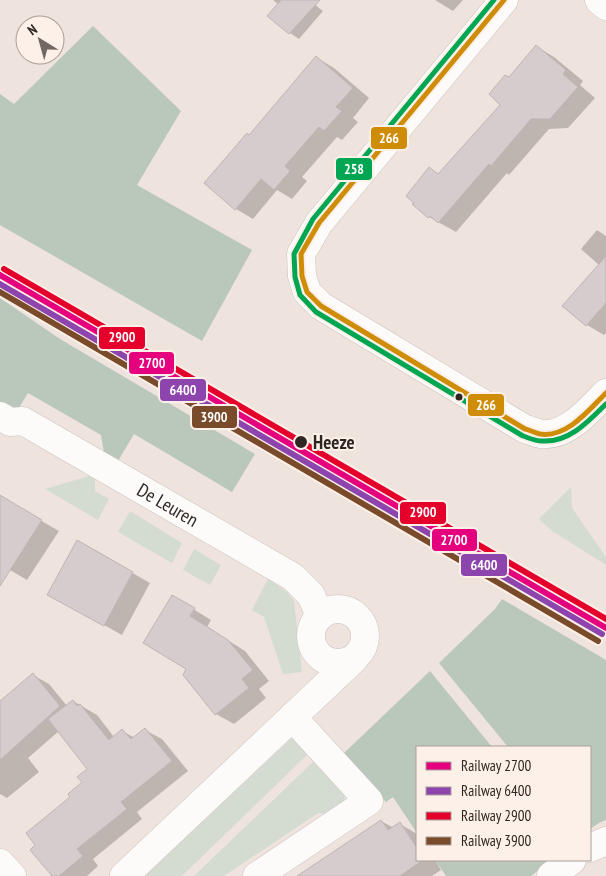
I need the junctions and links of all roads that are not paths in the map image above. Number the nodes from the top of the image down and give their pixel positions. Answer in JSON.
{"nodes":[{"id":1,"x":504,"y":0,"type":"edge"},
{"id":2,"x":599,"y":0,"type":"edge"},
{"id":3,"x":606,"y":6,"type":"edge"},
{"id":4,"x":606,"y":393,"type":"edge"},
{"id":5,"x":5,"y":419,"type":"edge"},
{"id":6,"x":320,"y":616,"type":"junction"},
{"id":7,"x":354,"y":659,"type":"junction"},
{"id":8,"x":292,"y":717,"type":"junction"},
{"id":9,"x":606,"y":841,"type":"edge"},
{"id":10,"x":591,"y":848,"type":"edge"},
{"id":11,"x":571,"y":861,"type":"edge"},
{"id":12,"x":0,"y":863,"type":"edge"},
{"id":13,"x":12,"y":876,"type":"edge"},
{"id":14,"x":124,"y":876,"type":"edge"},
{"id":15,"x":257,"y":876,"type":"edge"},
{"id":16,"x":551,"y":876,"type":"edge"}],
"edges":[{"from":1,"to":4,"type":"street"},
{"from":2,"to":3,"type":"street"},
{"from":5,"to":6,"type":"street","name":"De Leuren"},
{"from":6,"to":7,"type":"street"},
{"from":6,"to":7,"type":"street"},
{"from":7,"to":8,"type":"street"},
{"from":8,"to":14,"type":"street"},
{"from":8,"to":15,"type":"street"},
{"from":9,"to":10,"type":"street"},
{"from":11,"to":16,"type":"street"},
{"from":12,"to":13,"type":"street"}]}
